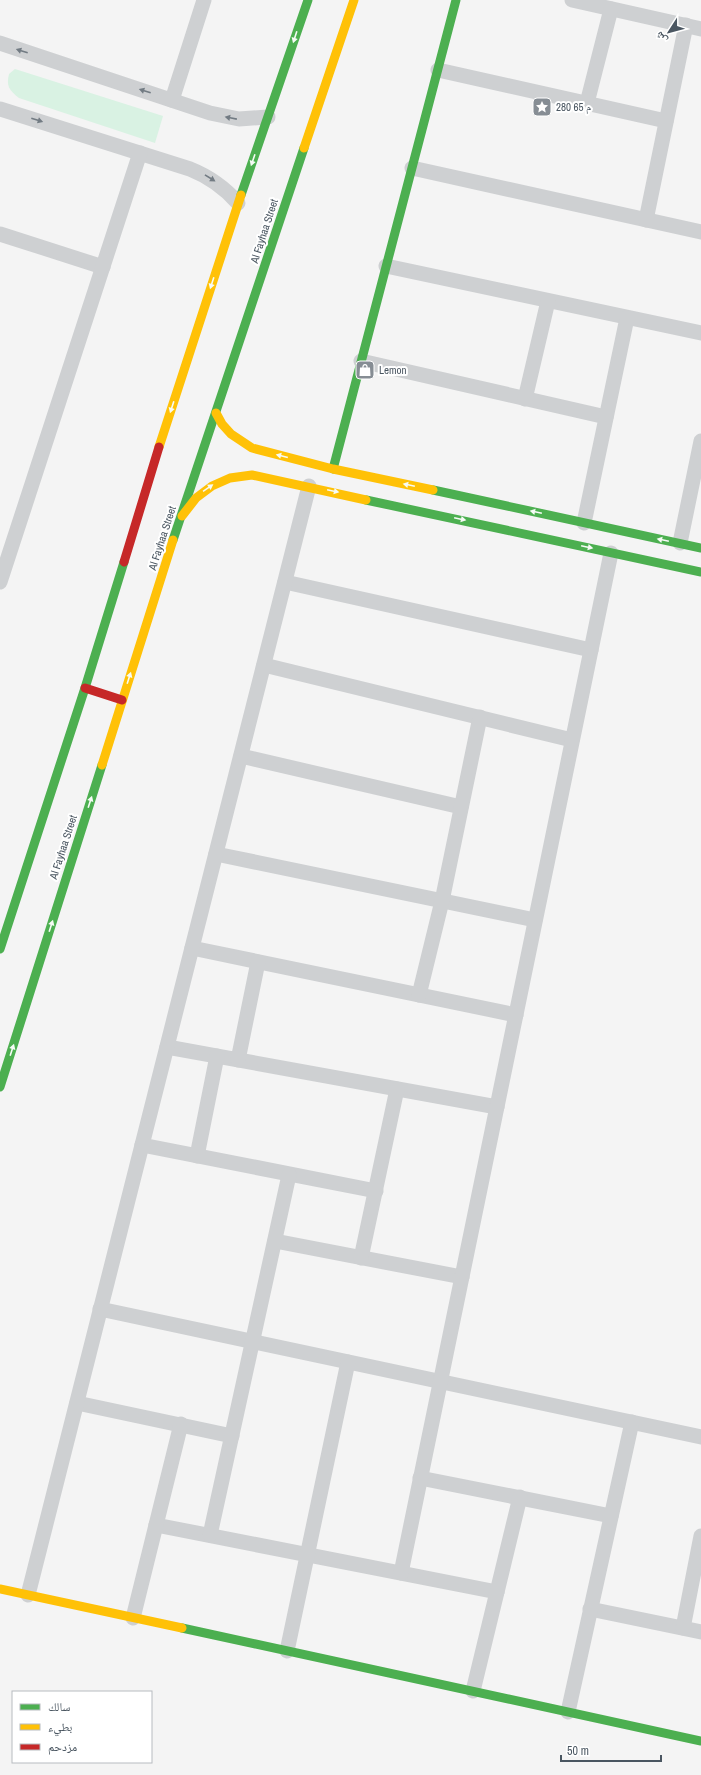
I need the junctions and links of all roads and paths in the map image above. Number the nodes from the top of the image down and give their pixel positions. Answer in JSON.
{"nodes":[{"id":1,"x":204,"y":0,"type":"edge"},
{"id":2,"x":308,"y":0,"type":"edge"},
{"id":3,"x":354,"y":0,"type":"edge"},
{"id":4,"x":456,"y":0,"type":"edge"},
{"id":5,"x":572,"y":0,"type":"edge"},
{"id":6,"x":611,"y":9,"type":"junction"},
{"id":7,"x":686,"y":25,"type":"junction"},
{"id":8,"x":701,"y":28,"type":"edge"},
{"id":9,"x":0,"y":44,"type":"edge"},
{"id":10,"x":438,"y":70,"type":"junction"},
{"id":11,"x":172,"y":100,"type":"junction"},
{"id":12,"x":587,"y":103,"type":"junction"},
{"id":13,"x":0,"y":108,"type":"edge"},
{"id":14,"x":268,"y":117,"type":"junction"},
{"id":15,"x":666,"y":121,"type":"junction"},
{"id":16,"x":140,"y":153,"type":"junction"},
{"id":17,"x":412,"y":168,"type":"junction"},
{"id":18,"x":238,"y":203,"type":"junction"},
{"id":19,"x":646,"y":220,"type":"junction"},
{"id":20,"x":701,"y":232,"type":"edge"},
{"id":21,"x":0,"y":234,"type":"edge"},
{"id":22,"x":386,"y":266,"type":"junction"},
{"id":23,"x":103,"y":267,"type":"junction"},
{"id":24,"x":548,"y":301,"type":"junction"},
{"id":25,"x":626,"y":318,"type":"junction"},
{"id":26,"x":701,"y":333,"type":"edge"},
{"id":27,"x":361,"y":361,"type":"junction"},
{"id":28,"x":525,"y":398,"type":"junction"},
{"id":29,"x":216,"y":413,"type":"junction"},
{"id":30,"x":606,"y":417,"type":"junction"},
{"id":31,"x":701,"y":441,"type":"edge"},
{"id":32,"x":333,"y":469,"type":"junction"},
{"id":33,"x":309,"y":486,"type":"junction"},
{"id":34,"x":181,"y":516,"type":"junction"},
{"id":35,"x":498,"y":516,"type":"junction"},
{"id":36,"x":584,"y":523,"type":"junction"},
{"id":37,"x":680,"y":543,"type":"junction"},
{"id":38,"x":701,"y":548,"type":"edge"},
{"id":39,"x":611,"y":552,"type":"junction"},
{"id":40,"x":701,"y":572,"type":"edge"},
{"id":41,"x":1,"y":578,"type":"edge"},
{"id":42,"x":285,"y":582,"type":"junction"},
{"id":43,"x":591,"y":650,"type":"junction"},
{"id":44,"x":264,"y":665,"type":"junction"},
{"id":45,"x":85,"y":688,"type":"junction"},
{"id":46,"x":122,"y":700,"type":"junction"},
{"id":47,"x":480,"y":717,"type":"junction"},
{"id":48,"x":572,"y":740,"type":"junction"},
{"id":49,"x":241,"y":756,"type":"junction"},
{"id":50,"x":461,"y":807,"type":"junction"},
{"id":51,"x":216,"y":854,"type":"junction"},
{"id":52,"x":442,"y":901,"type":"junction"},
{"id":53,"x":535,"y":920,"type":"junction"},
{"id":54,"x":192,"y":948,"type":"junction"},
{"id":55,"x":0,"y":949,"type":"edge"},
{"id":56,"x":258,"y":962,"type":"junction"},
{"id":57,"x":419,"y":995,"type":"junction"},
{"id":58,"x":516,"y":1015,"type":"junction"},
{"id":59,"x":167,"y":1047,"type":"junction"},
{"id":60,"x":217,"y":1056,"type":"junction"},
{"id":61,"x":238,"y":1060,"type":"junction"},
{"id":62,"x":0,"y":1087,"type":"edge"},
{"id":63,"x":397,"y":1089,"type":"junction"},
{"id":64,"x":497,"y":1107,"type":"junction"},
{"id":65,"x":142,"y":1145,"type":"junction"},
{"id":66,"x":197,"y":1156,"type":"junction"},
{"id":67,"x":289,"y":1174,"type":"junction"},
{"id":68,"x":376,"y":1192,"type":"junction"},
{"id":69,"x":275,"y":1241,"type":"junction"},
{"id":70,"x":361,"y":1258,"type":"junction"},
{"id":71,"x":462,"y":1277,"type":"junction"},
{"id":72,"x":100,"y":1309,"type":"junction"},
{"id":73,"x":252,"y":1342,"type":"junction"},
{"id":74,"x":348,"y":1362,"type":"junction"},
{"id":75,"x":440,"y":1382,"type":"junction"},
{"id":76,"x":77,"y":1402,"type":"junction"},
{"id":77,"x":632,"y":1422,"type":"junction"},
{"id":78,"x":181,"y":1424,"type":"junction"},
{"id":79,"x":232,"y":1436,"type":"junction"},
{"id":80,"x":701,"y":1437,"type":"edge"},
{"id":81,"x":420,"y":1478,"type":"junction"},
{"id":82,"x":520,"y":1497,"type":"junction"},
{"id":83,"x":611,"y":1516,"type":"junction"},
{"id":84,"x":156,"y":1525,"type":"junction"},
{"id":85,"x":210,"y":1535,"type":"junction"},
{"id":86,"x":701,"y":1538,"type":"edge"},
{"id":87,"x":307,"y":1555,"type":"junction"},
{"id":88,"x":401,"y":1573,"type":"junction"},
{"id":89,"x":0,"y":1589,"type":"edge"},
{"id":90,"x":497,"y":1592,"type":"junction"},
{"id":91,"x":28,"y":1595,"type":"junction"},
{"id":92,"x":590,"y":1609,"type":"junction"},
{"id":93,"x":133,"y":1618,"type":"junction"},
{"id":94,"x":683,"y":1628,"type":"junction"},
{"id":95,"x":701,"y":1632,"type":"edge"},
{"id":96,"x":287,"y":1651,"type":"junction"},
{"id":97,"x":473,"y":1691,"type":"junction"},
{"id":98,"x":568,"y":1712,"type":"junction"},
{"id":99,"x":701,"y":1741,"type":"edge"}],
"edges":[{"from":1,"to":11,"type":"street"},
{"from":2,"to":14,"type":"main road","one_way":true},
{"from":3,"to":29,"type":"main road","name":"Al Fayhaa Street"},
{"from":4,"to":10,"type":"main road"},
{"from":5,"to":6,"type":"street"},
{"from":6,"to":7,"type":"street"},
{"from":6,"to":12,"type":"street"},
{"from":7,"to":8,"type":"street"},
{"from":7,"to":15,"type":"street"},
{"from":11,"to":9,"type":"street","one_way":true},
{"from":10,"to":12,"type":"street"},
{"from":10,"to":17,"type":"main road"},
{"from":14,"to":11,"type":"street","one_way":true},
{"from":12,"to":15,"type":"street"},
{"from":13,"to":16,"type":"street","one_way":true},
{"from":14,"to":18,"type":"main road","one_way":true},
{"from":15,"to":19,"type":"street"},
{"from":16,"to":18,"type":"street","one_way":true},
{"from":16,"to":23,"type":"street"},
{"from":17,"to":19,"type":"street"},
{"from":17,"to":22,"type":"main road"},
{"from":18,"to":45,"type":"main road","one_way":true},
{"from":19,"to":20,"type":"street"},
{"from":21,"to":23,"type":"street"},
{"from":22,"to":24,"type":"street"},
{"from":22,"to":27,"type":"main road"},
{"from":23,"to":41,"type":"street"},
{"from":24,"to":25,"type":"street"},
{"from":24,"to":28,"type":"street"},
{"from":25,"to":26,"type":"street"},
{"from":25,"to":30,"type":"street"},
{"from":27,"to":28,"type":"street"},
{"from":27,"to":32,"type":"main road"},
{"from":28,"to":30,"type":"street"},
{"from":32,"to":29,"type":"main road","one_way":true},
{"from":29,"to":34,"type":"main road","name":"Al Fayhaa Street"},
{"from":30,"to":36,"type":"street"},
{"from":31,"to":37,"type":"street"},
{"from":35,"to":32,"type":"main road","one_way":true},
{"from":34,"to":33,"type":"main road","one_way":true},
{"from":33,"to":35,"type":"main road","one_way":true},
{"from":33,"to":42,"type":"street"},
{"from":46,"to":34,"type":"main road","name":"Al Fayhaa Street","one_way":true},
{"from":36,"to":35,"type":"main road","one_way":true},
{"from":35,"to":39,"type":"main road","one_way":true},
{"from":37,"to":36,"type":"main road","one_way":true},
{"from":37,"to":38,"type":"main road"},
{"from":39,"to":40,"type":"main road"},
{"from":39,"to":43,"type":"street"},
{"from":42,"to":43,"type":"street"},
{"from":42,"to":44,"type":"street"},
{"from":43,"to":48,"type":"street"},
{"from":44,"to":47,"type":"street"},
{"from":44,"to":49,"type":"street"},
{"from":45,"to":46,"type":"main road"},
{"from":45,"to":55,"type":"main road"},
{"from":62,"to":46,"type":"main road","name":"Al Fayhaa Street","one_way":true},
{"from":47,"to":48,"type":"street"},
{"from":47,"to":50,"type":"street"},
{"from":48,"to":53,"type":"street"},
{"from":49,"to":50,"type":"street"},
{"from":49,"to":51,"type":"street"},
{"from":50,"to":52,"type":"street"},
{"from":51,"to":52,"type":"street"},
{"from":51,"to":54,"type":"street"},
{"from":52,"to":53,"type":"street"},
{"from":52,"to":57,"type":"street"},
{"from":53,"to":58,"type":"street"},
{"from":54,"to":56,"type":"street"},
{"from":54,"to":59,"type":"street"},
{"from":56,"to":57,"type":"street"},
{"from":56,"to":61,"type":"street"},
{"from":57,"to":58,"type":"street"},
{"from":58,"to":64,"type":"street"},
{"from":59,"to":60,"type":"street"},
{"from":59,"to":65,"type":"street"},
{"from":60,"to":61,"type":"street"},
{"from":60,"to":66,"type":"street"},
{"from":61,"to":63,"type":"street"},
{"from":63,"to":64,"type":"street"},
{"from":63,"to":68,"type":"street"},
{"from":64,"to":71,"type":"street"},
{"from":65,"to":66,"type":"street"},
{"from":65,"to":72,"type":"street"},
{"from":66,"to":67,"type":"street"},
{"from":67,"to":68,"type":"street"},
{"from":67,"to":69,"type":"street"},
{"from":68,"to":70,"type":"street"},
{"from":69,"to":70,"type":"street"},
{"from":69,"to":73,"type":"street"},
{"from":70,"to":71,"type":"street"},
{"from":71,"to":75,"type":"street"},
{"from":72,"to":73,"type":"street"},
{"from":72,"to":76,"type":"street"},
{"from":73,"to":74,"type":"street"},
{"from":73,"to":79,"type":"street"},
{"from":74,"to":75,"type":"street"},
{"from":74,"to":87,"type":"street"},
{"from":75,"to":77,"type":"street"},
{"from":75,"to":81,"type":"street"},
{"from":76,"to":78,"type":"street"},
{"from":76,"to":91,"type":"street"},
{"from":77,"to":80,"type":"street"},
{"from":77,"to":83,"type":"street"},
{"from":78,"to":79,"type":"street"},
{"from":78,"to":84,"type":"street"},
{"from":79,"to":85,"type":"street"},
{"from":81,"to":82,"type":"street"},
{"from":81,"to":88,"type":"street"},
{"from":82,"to":83,"type":"street"},
{"from":82,"to":90,"type":"street"},
{"from":83,"to":92,"type":"street"},
{"from":84,"to":85,"type":"street"},
{"from":84,"to":93,"type":"street"},
{"from":85,"to":87,"type":"street"},
{"from":86,"to":94,"type":"street"},
{"from":87,"to":88,"type":"street"},
{"from":87,"to":96,"type":"street"},
{"from":88,"to":90,"type":"street"},
{"from":89,"to":91,"type":"main road"},
{"from":90,"to":97,"type":"street"},
{"from":91,"to":93,"type":"main road"},
{"from":92,"to":94,"type":"street"},
{"from":92,"to":98,"type":"street"},
{"from":93,"to":96,"type":"main road"},
{"from":94,"to":95,"type":"street"},
{"from":96,"to":97,"type":"main road"},
{"from":97,"to":98,"type":"main road"},
{"from":98,"to":99,"type":"main road"}]}
